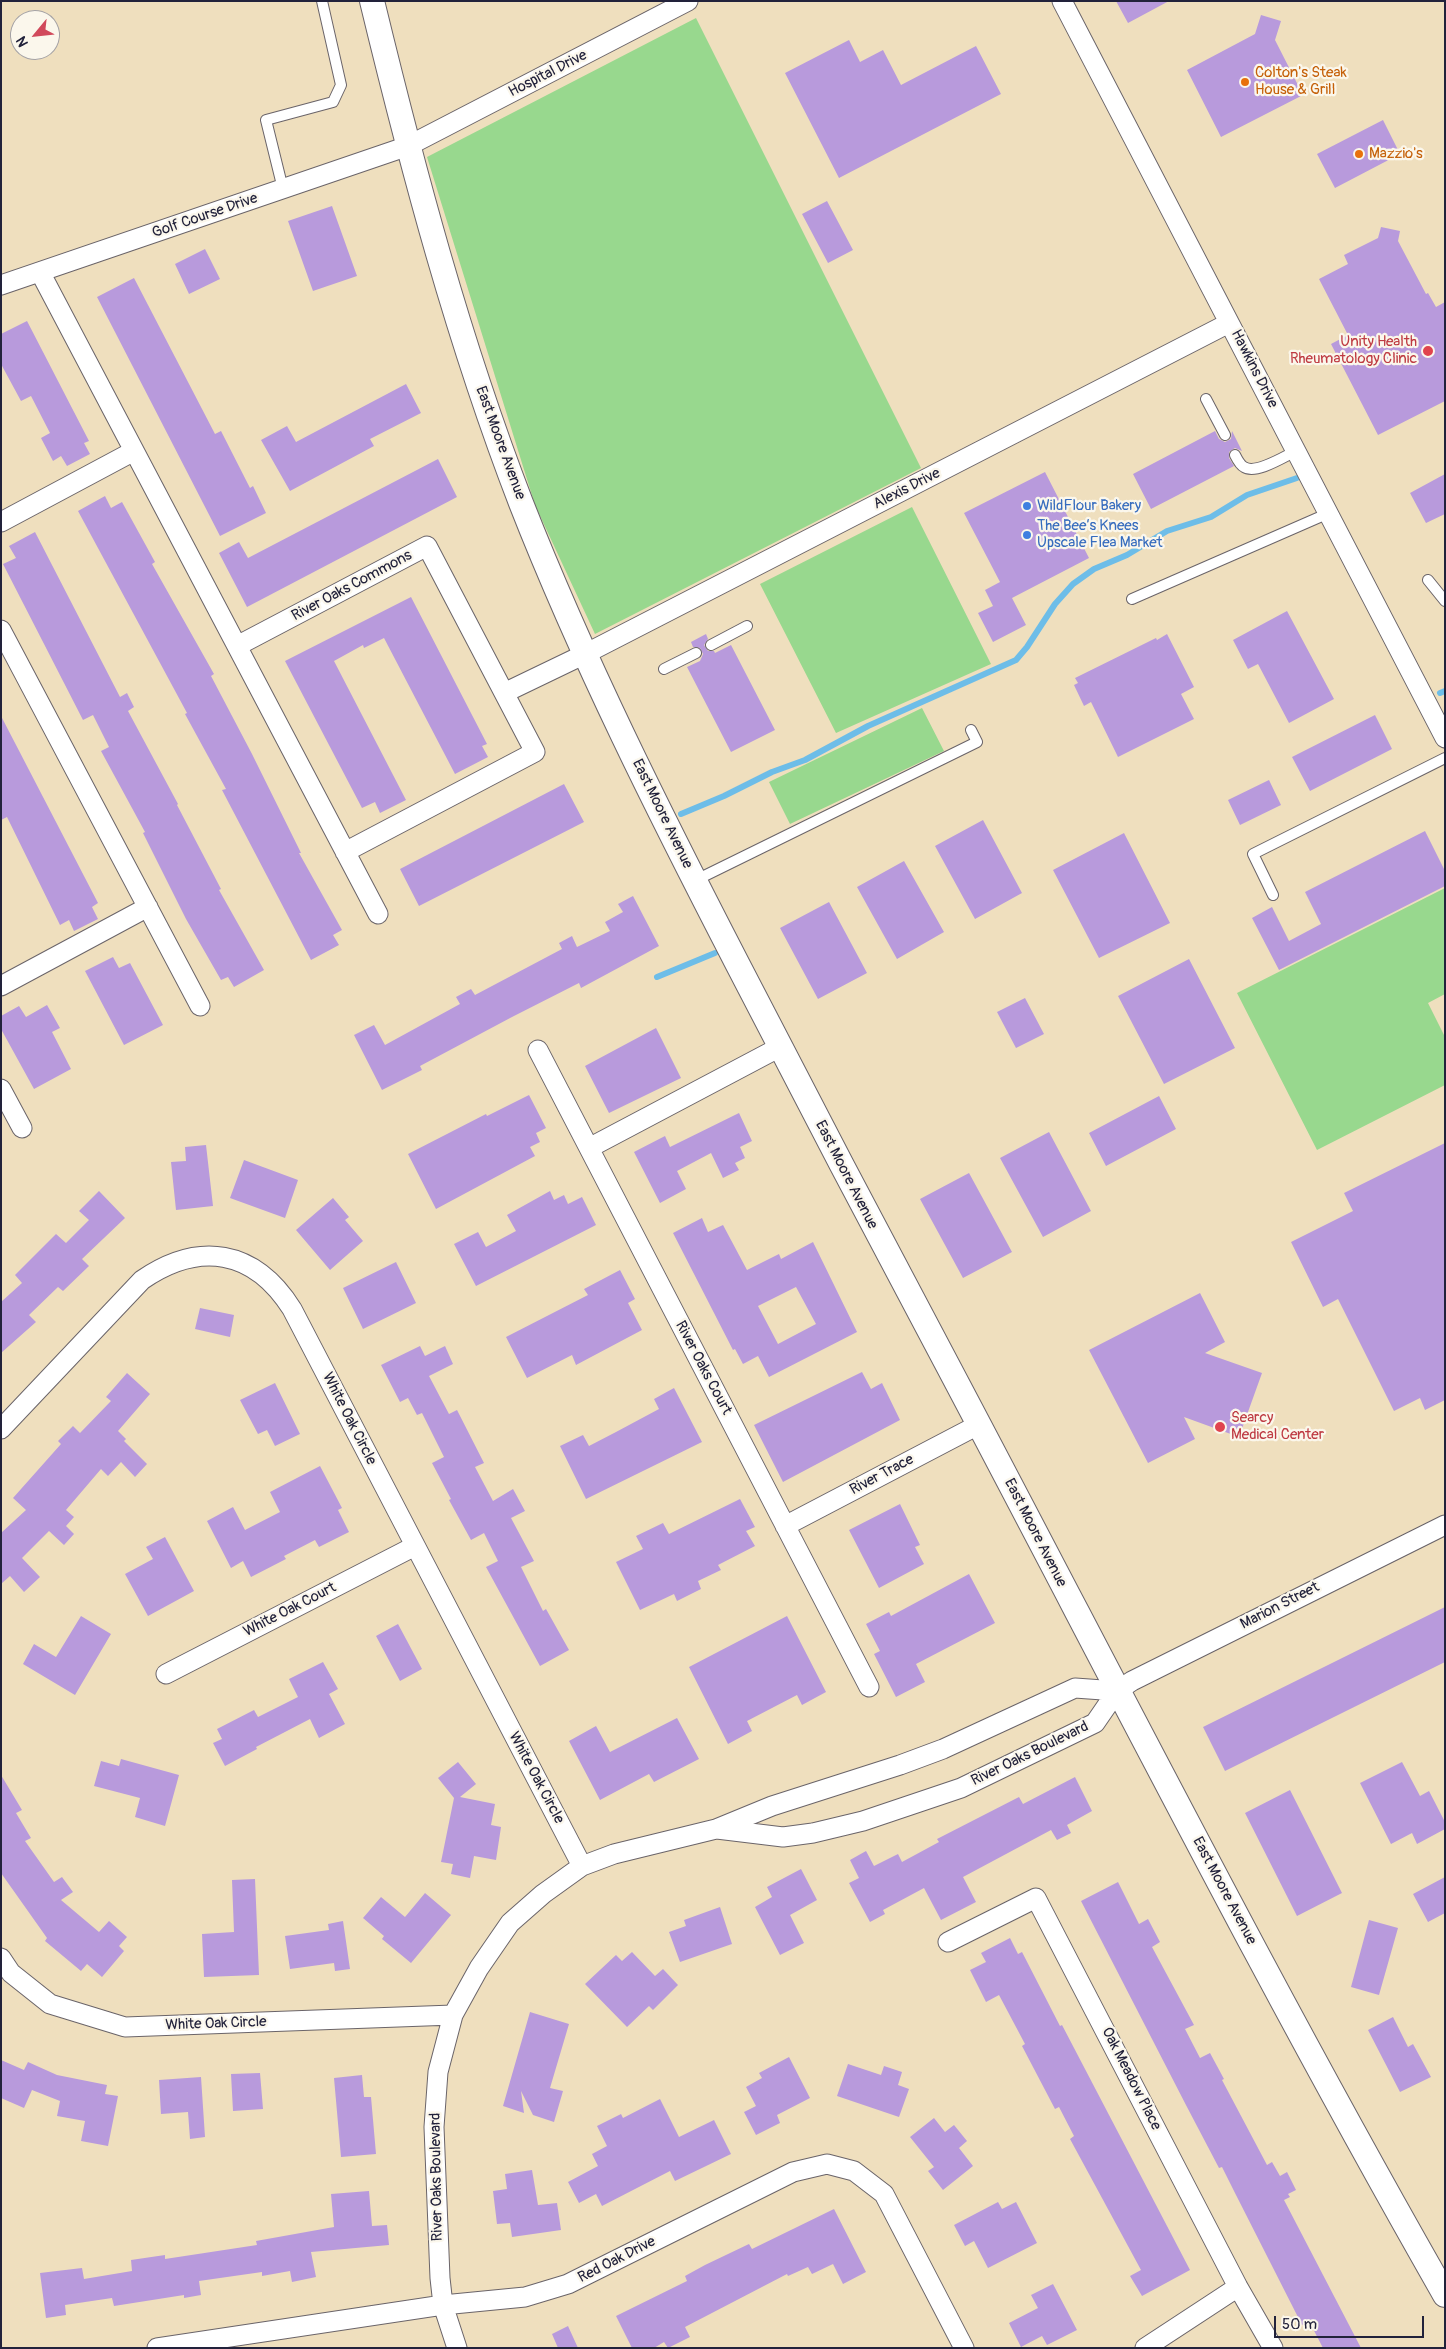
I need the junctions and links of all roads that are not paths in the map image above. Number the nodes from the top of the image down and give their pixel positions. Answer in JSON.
{"nodes":[{"id":1,"x":322,"y":1,"type":"edge"},
{"id":2,"x":372,"y":1,"type":"edge"},
{"id":3,"x":688,"y":1,"type":"edge"},
{"id":4,"x":1062,"y":1,"type":"edge"},
{"id":5,"x":408,"y":146,"type":"junction"},
{"id":6,"x":283,"y":189,"type":"junction"},
{"id":7,"x":40,"y":272,"type":"junction"},
{"id":8,"x":1,"y":285,"type":"edge"},
{"id":9,"x":1230,"y":323,"type":"junction"},
{"id":10,"x":1206,"y":399,"type":"dead end"},
{"id":11,"x":1225,"y":435,"type":"dead end"},
{"id":12,"x":134,"y":451,"type":"junction"},
{"id":13,"x":1296,"y":451,"type":"junction"},
{"id":14,"x":1235,"y":455,"type":"dead end"},
{"id":15,"x":1329,"y":513,"type":"junction"},
{"id":16,"x":1,"y":522,"type":"edge"},
{"id":17,"x":1428,"y":580,"type":"dead end"},
{"id":18,"x":1132,"y":599,"type":"dead end"},
{"id":19,"x":1445,"y":601,"type":"edge"},
{"id":20,"x":748,"y":626,"type":"dead end"},
{"id":21,"x":1,"y":630,"type":"edge"},
{"id":22,"x":712,"y":645,"type":"dead end"},
{"id":23,"x":237,"y":646,"type":"junction"},
{"id":24,"x":696,"y":653,"type":"dead end"},
{"id":25,"x":585,"y":654,"type":"junction"},
{"id":26,"x":664,"y":669,"type":"dead end"},
{"id":27,"x":504,"y":693,"type":"junction"},
{"id":28,"x":971,"y":730,"type":"dead end"},
{"id":29,"x":1445,"y":738,"type":"edge"},
{"id":30,"x":1445,"y":758,"type":"edge"},
{"id":31,"x":345,"y":852,"type":"junction"},
{"id":32,"x":694,"y":880,"type":"junction"},
{"id":33,"x":1274,"y":895,"type":"dead end"},
{"id":34,"x":148,"y":907,"type":"junction"},
{"id":35,"x":378,"y":914,"type":"dead end"},
{"id":36,"x":1,"y":986,"type":"edge"},
{"id":37,"x":200,"y":1006,"type":"dead end"},
{"id":38,"x":780,"y":1047,"type":"junction"},
{"id":39,"x":538,"y":1050,"type":"dead end"},
{"id":40,"x":1,"y":1089,"type":"edge"},
{"id":41,"x":22,"y":1128,"type":"dead end"},
{"id":42,"x":588,"y":1148,"type":"junction"},
{"id":43,"x":978,"y":1425,"type":"junction"},
{"id":44,"x":1,"y":1429,"type":"edge"},
{"id":45,"x":1445,"y":1525,"type":"edge"},
{"id":46,"x":785,"y":1526,"type":"junction"},
{"id":47,"x":415,"y":1546,"type":"junction"},
{"id":48,"x":166,"y":1674,"type":"dead end"},
{"id":49,"x":868,"y":1686,"type":"dead end"},
{"id":50,"x":1117,"y":1691,"type":"junction"},
{"id":51,"x":716,"y":1829,"type":"junction"},
{"id":52,"x":582,"y":1866,"type":"junction"},
{"id":53,"x":948,"y":1942,"type":"dead end"},
{"id":54,"x":1,"y":1958,"type":"edge"},
{"id":55,"x":453,"y":2015,"type":"junction"},
{"id":56,"x":1238,"y":2287,"type":"junction"},
{"id":57,"x":1445,"y":2295,"type":"edge"},
{"id":58,"x":443,"y":2305,"type":"junction"},
{"id":59,"x":158,"y":2348,"type":"edge"},
{"id":60,"x":457,"y":2348,"type":"edge"},
{"id":61,"x":964,"y":2348,"type":"edge"},
{"id":62,"x":1145,"y":2348,"type":"edge"},
{"id":63,"x":1273,"y":2348,"type":"edge"}],
"edges":[{"from":1,"to":6,"type":"lane"},
{"from":2,"to":5,"type":"street","name":"East Moore Avenue"},
{"from":3,"to":5,"type":"street","name":"Hospital Drive"},
{"from":4,"to":9,"type":"street","name":"Hawkins Drive"},
{"from":5,"to":6,"type":"street","name":"Golf Course Drive"},
{"from":5,"to":25,"type":"street","name":"East Moore Avenue"},
{"from":6,"to":7,"type":"street","name":"Golf Course Drive"},
{"from":7,"to":8,"type":"street","name":"Golf Course Drive"},
{"from":7,"to":12,"type":"street"},
{"from":9,"to":13,"type":"street","name":"Hawkins Drive"},
{"from":9,"to":25,"type":"street","name":"Alexis Drive"},
{"from":10,"to":11,"type":"lane"},
{"from":12,"to":16,"type":"street"},
{"from":12,"to":23,"type":"street"},
{"from":13,"to":14,"type":"lane"},
{"from":13,"to":15,"type":"street","name":"Hawkins Drive"},
{"from":15,"to":18,"type":"lane"},
{"from":15,"to":29,"type":"street","name":"Hawkins Drive"},
{"from":17,"to":19,"type":"lane"},
{"from":20,"to":22,"type":"lane"},
{"from":21,"to":34,"type":"street"},
{"from":23,"to":27,"type":"street","name":"River Oaks Commons"},
{"from":23,"to":31,"type":"street"},
{"from":24,"to":26,"type":"lane"},
{"from":25,"to":27,"type":"street"},
{"from":25,"to":32,"type":"street","name":"East Moore Avenue"},
{"from":27,"to":31,"type":"street","name":"River Oaks Commons"},
{"from":28,"to":32,"type":"lane"},
{"from":30,"to":33,"type":"lane"},
{"from":31,"to":35,"type":"street"},
{"from":32,"to":38,"type":"street","name":"East Moore Avenue"},
{"from":34,"to":36,"type":"street"},
{"from":34,"to":37,"type":"street"},
{"from":38,"to":42,"type":"street"},
{"from":38,"to":43,"type":"street","name":"East Moore Avenue"},
{"from":39,"to":42,"type":"street","name":"River Oaks Court"},
{"from":40,"to":41,"type":"street"},
{"from":42,"to":46,"type":"street","name":"River Oaks Court"},
{"from":43,"to":46,"type":"street","name":"River Trace"},
{"from":43,"to":50,"type":"street","name":"East Moore Avenue"},
{"from":44,"to":47,"type":"street","name":"White Oak Circle"},
{"from":45,"to":50,"type":"street","name":"Marion Street"},
{"from":46,"to":49,"type":"street","name":"River Oaks Court"},
{"from":47,"to":48,"type":"street","name":"White Oak Court"},
{"from":47,"to":52,"type":"street","name":"White Oak Circle"},
{"from":50,"to":51,"type":"street","name":"River Oaks Boulevard"},
{"from":50,"to":51,"type":"street","name":"River Oaks Boulevard"},
{"from":50,"to":57,"type":"street","name":"East Moore Avenue"},
{"from":51,"to":52,"type":"street","name":"River Oaks Boulevard"},
{"from":52,"to":55,"type":"street","name":"River Oaks Boulevard"},
{"from":53,"to":56,"type":"street","name":"Oak Meadow Place"},
{"from":54,"to":55,"type":"street","name":"White Oak Circle"},
{"from":55,"to":58,"type":"street","name":"River Oaks Boulevard"},
{"from":56,"to":62,"type":"street"},
{"from":56,"to":63,"type":"street","name":"Oak Meadow Place"},
{"from":58,"to":59,"type":"street","name":"Red Oak Drive"},
{"from":58,"to":60,"type":"street","name":"River Oaks Boulevard"},
{"from":58,"to":61,"type":"street","name":"Red Oak Drive"}]}
